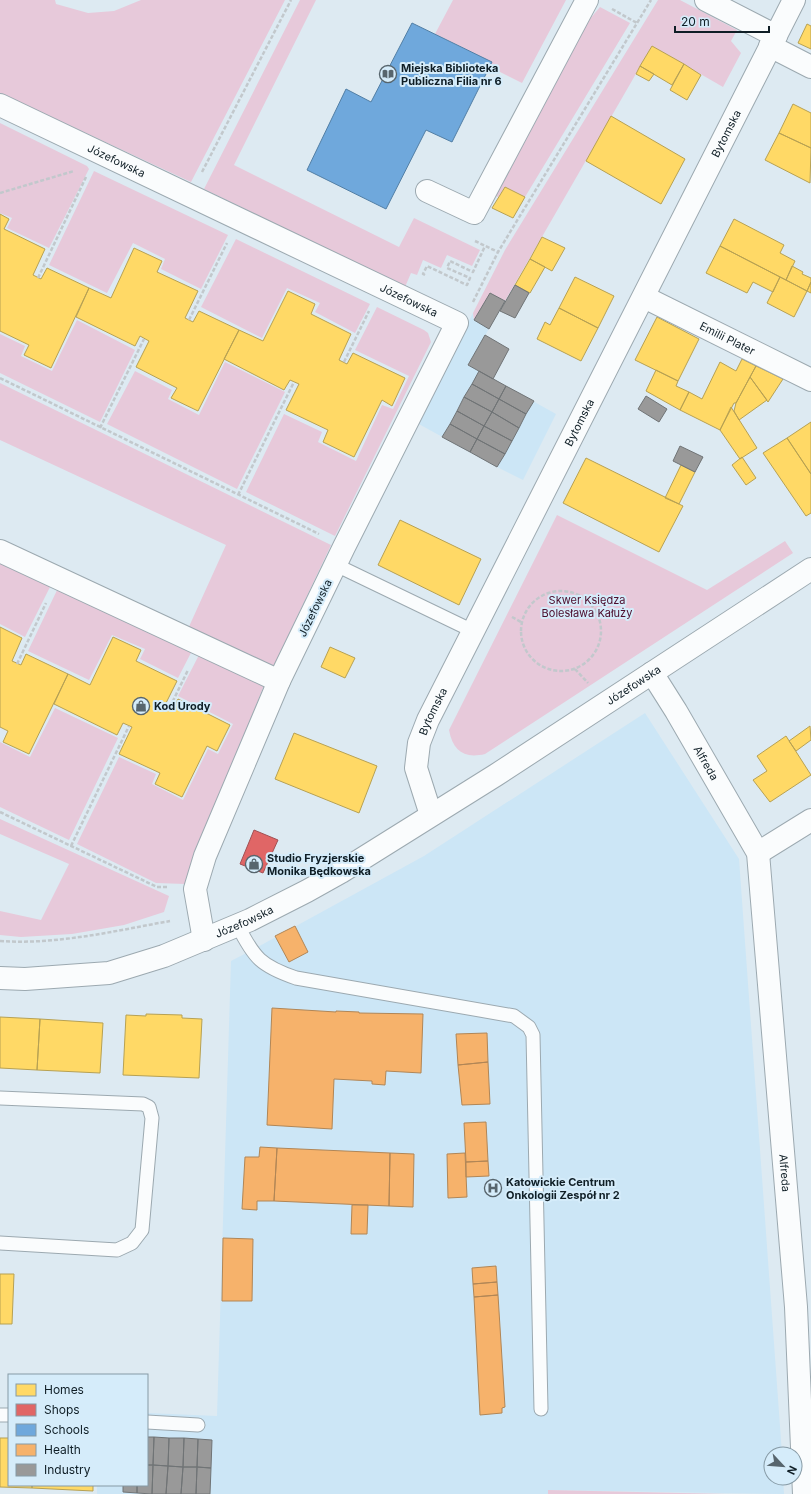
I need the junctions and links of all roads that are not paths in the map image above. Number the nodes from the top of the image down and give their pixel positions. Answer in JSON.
{"nodes":[{"id":1,"x":587,"y":0,"type":"edge"},
{"id":2,"x":706,"y":0,"type":"edge"},
{"id":3,"x":794,"y":0,"type":"edge"},
{"id":4,"x":773,"y":41,"type":"junction"},
{"id":5,"x":811,"y":67,"type":"edge"},
{"id":6,"x":0,"y":105,"type":"edge"},
{"id":7,"x":427,"y":191,"type":"dead end"},
{"id":8,"x":644,"y":297,"type":"junction"},
{"id":9,"x":811,"y":380,"type":"edge"},
{"id":10,"x":0,"y":551,"type":"edge"},
{"id":11,"x":340,"y":556,"type":"junction"},
{"id":12,"x":811,"y":569,"type":"edge"},
{"id":13,"x":473,"y":631,"type":"junction"},
{"id":14,"x":652,"y":673,"type":"junction"},
{"id":15,"x":279,"y":681,"type":"junction"},
{"id":16,"x":432,"y":815,"type":"junction"},
{"id":17,"x":811,"y":820,"type":"edge"},
{"id":18,"x":758,"y":853,"type":"junction"},
{"id":19,"x":238,"y":926,"type":"junction"},
{"id":20,"x":204,"y":940,"type":"junction"},
{"id":21,"x":0,"y":978,"type":"edge"},
{"id":22,"x":0,"y":1098,"type":"edge"},
{"id":23,"x":0,"y":1244,"type":"edge"},
{"id":24,"x":541,"y":1409,"type":"dead end"},
{"id":25,"x":148,"y":1422,"type":"edge"},
{"id":26,"x":198,"y":1425,"type":"dead end"},
{"id":27,"x":804,"y":1494,"type":"edge"}],
"edges":[{"from":1,"to":7,"type":"street"},
{"from":2,"to":4,"type":"street"},
{"from":3,"to":4,"type":"street","name":"Bytomska"},
{"from":4,"to":5,"type":"street"},
{"from":4,"to":8,"type":"street","name":"Bytomska"},
{"from":6,"to":11,"type":"street","name":"Józefowska"},
{"from":8,"to":9,"type":"street","name":"Emilii Plater"},
{"from":8,"to":13,"type":"street","name":"Bytomska"},
{"from":10,"to":15,"type":"street"},
{"from":11,"to":13,"type":"lane"},
{"from":11,"to":15,"type":"street","name":"Józefowska"},
{"from":12,"to":14,"type":"street","name":"Józefowska"},
{"from":13,"to":16,"type":"street","name":"Bytomska"},
{"from":14,"to":16,"type":"street","name":"Józefowska"},
{"from":14,"to":18,"type":"street","name":"Alfreda"},
{"from":15,"to":20,"type":"street","name":"Józefowska"},
{"from":16,"to":19,"type":"street","name":"Józefowska"},
{"from":17,"to":18,"type":"street"},
{"from":18,"to":27,"type":"street","name":"Alfreda"},
{"from":19,"to":20,"type":"street","name":"Józefowska"},
{"from":19,"to":24,"type":"lane"},
{"from":20,"to":21,"type":"street","name":"Józefowska"},
{"from":22,"to":23,"type":"lane"},
{"from":25,"to":26,"type":"lane"}]}
